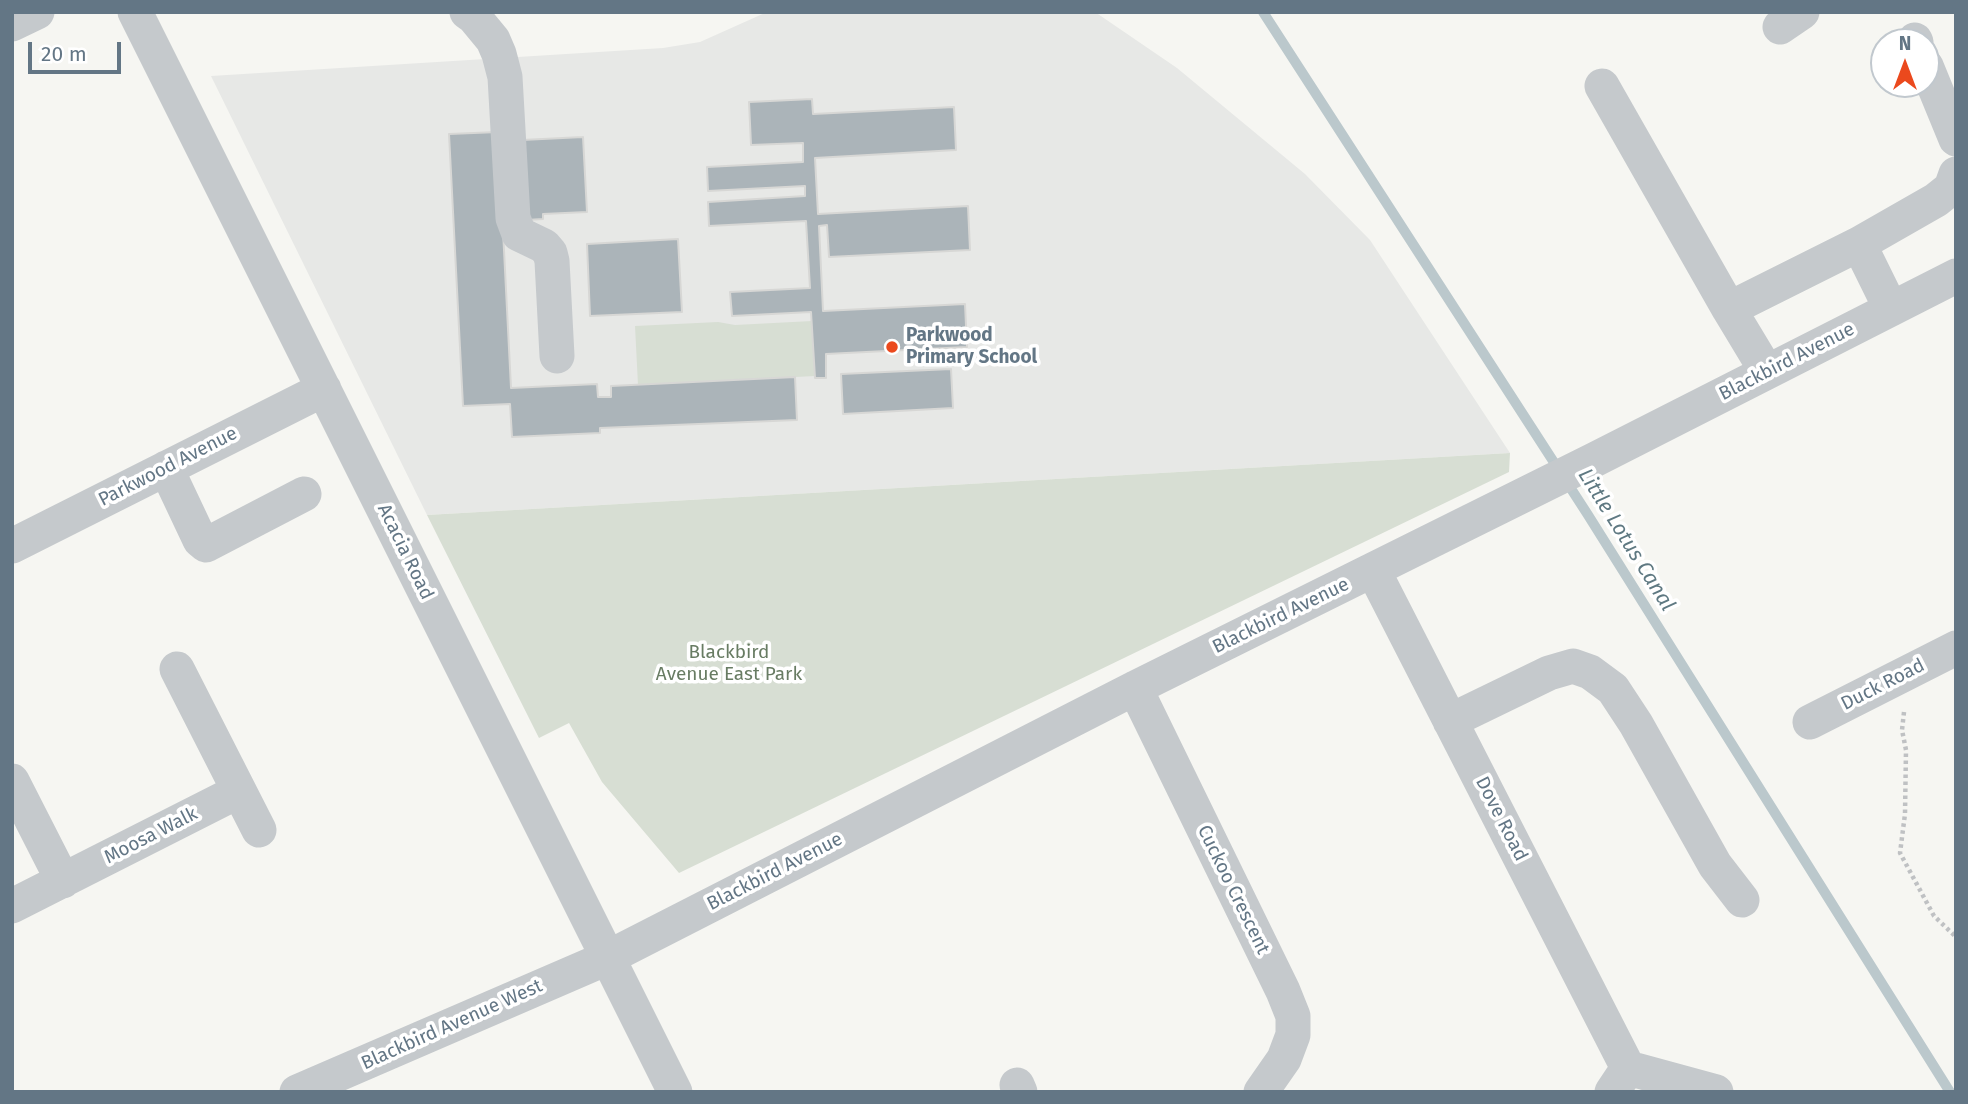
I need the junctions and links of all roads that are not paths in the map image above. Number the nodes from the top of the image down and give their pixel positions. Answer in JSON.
{"nodes":[{"id":1,"x":37,"y":12,"type":"edge"},
{"id":2,"x":135,"y":12,"type":"edge"},
{"id":3,"x":467,"y":12,"type":"edge"},
{"id":4,"x":12,"y":24,"type":"edge"},
{"id":5,"x":1602,"y":86,"type":"dead end"},
{"id":6,"x":1939,"y":98,"type":"edge"},
{"id":7,"x":1956,"y":139,"type":"edge"},
{"id":8,"x":1956,"y":174,"type":"edge"},
{"id":9,"x":1860,"y":244,"type":"junction"},
{"id":10,"x":1956,"y":276,"type":"edge"},
{"id":11,"x":1729,"y":309,"type":"junction"},
{"id":12,"x":1891,"y":309,"type":"junction"},
{"id":13,"x":557,"y":356,"type":"dead end"},
{"id":14,"x":1767,"y":372,"type":"junction"},
{"id":15,"x":324,"y":389,"type":"junction"},
{"id":16,"x":166,"y":468,"type":"junction"},
{"id":17,"x":304,"y":494,"type":"dead end"},
{"id":18,"x":14,"y":541,"type":"edge"},
{"id":19,"x":1373,"y":570,"type":"junction"},
{"id":20,"x":1956,"y":648,"type":"edge"},
{"id":21,"x":177,"y":669,"type":"dead end"},
{"id":22,"x":1135,"y":688,"type":"junction"},
{"id":23,"x":1450,"y":721,"type":"junction"},
{"id":24,"x":1810,"y":722,"type":"dead end"},
{"id":25,"x":12,"y":781,"type":"edge"},
{"id":26,"x":239,"y":791,"type":"junction"},
{"id":27,"x":259,"y":830,"type":"dead end"},
{"id":28,"x":63,"y":881,"type":"junction"},
{"id":29,"x":1742,"y":900,"type":"dead end"},
{"id":30,"x":12,"y":906,"type":"edge"},
{"id":31,"x":607,"y":958,"type":"junction"},
{"id":32,"x":1620,"y":1080,"type":"edge"},
{"id":33,"x":297,"y":1092,"type":"edge"},
{"id":34,"x":675,"y":1092,"type":"edge"},
{"id":35,"x":1261,"y":1092,"type":"edge"},
{"id":36,"x":1716,"y":1092,"type":"edge"}],
"edges":[{"from":1,"to":4,"type":"street"},
{"from":2,"to":15,"type":"street","name":"Acacia Road"},
{"from":3,"to":13,"type":"street"},
{"from":5,"to":11,"type":"street"},
{"from":6,"to":7,"type":"street"},
{"from":8,"to":9,"type":"street"},
{"from":9,"to":11,"type":"street"},
{"from":9,"to":12,"type":"street"},
{"from":10,"to":12,"type":"street","name":"Blackbird Avenue"},
{"from":11,"to":14,"type":"street"},
{"from":12,"to":14,"type":"street","name":"Blackbird Avenue"},
{"from":14,"to":19,"type":"street","name":"Blackbird Avenue"},
{"from":15,"to":16,"type":"street","name":"Parkwood Avenue"},
{"from":15,"to":31,"type":"street","name":"Acacia Road"},
{"from":16,"to":17,"type":"street"},
{"from":16,"to":18,"type":"street","name":"Parkwood Avenue"},
{"from":19,"to":22,"type":"street","name":"Blackbird Avenue"},
{"from":19,"to":23,"type":"street","name":"Dove Road"},
{"from":20,"to":24,"type":"street","name":"Duck Road"},
{"from":21,"to":26,"type":"street"},
{"from":22,"to":31,"type":"street","name":"Blackbird Avenue"},
{"from":22,"to":35,"type":"street","name":"Cuckoo Crescent"},
{"from":23,"to":29,"type":"street"},
{"from":23,"to":32,"type":"street","name":"Dove Road"},
{"from":25,"to":28,"type":"street"},
{"from":26,"to":27,"type":"street"},
{"from":26,"to":28,"type":"street","name":"Moosa Walk"},
{"from":28,"to":30,"type":"street","name":"Moosa Walk"},
{"from":31,"to":33,"type":"street","name":"Blackbird Avenue West"},
{"from":31,"to":34,"type":"street","name":"Acacia Road"},
{"from":32,"to":36,"type":"street","name":"Dove Road"}]}
